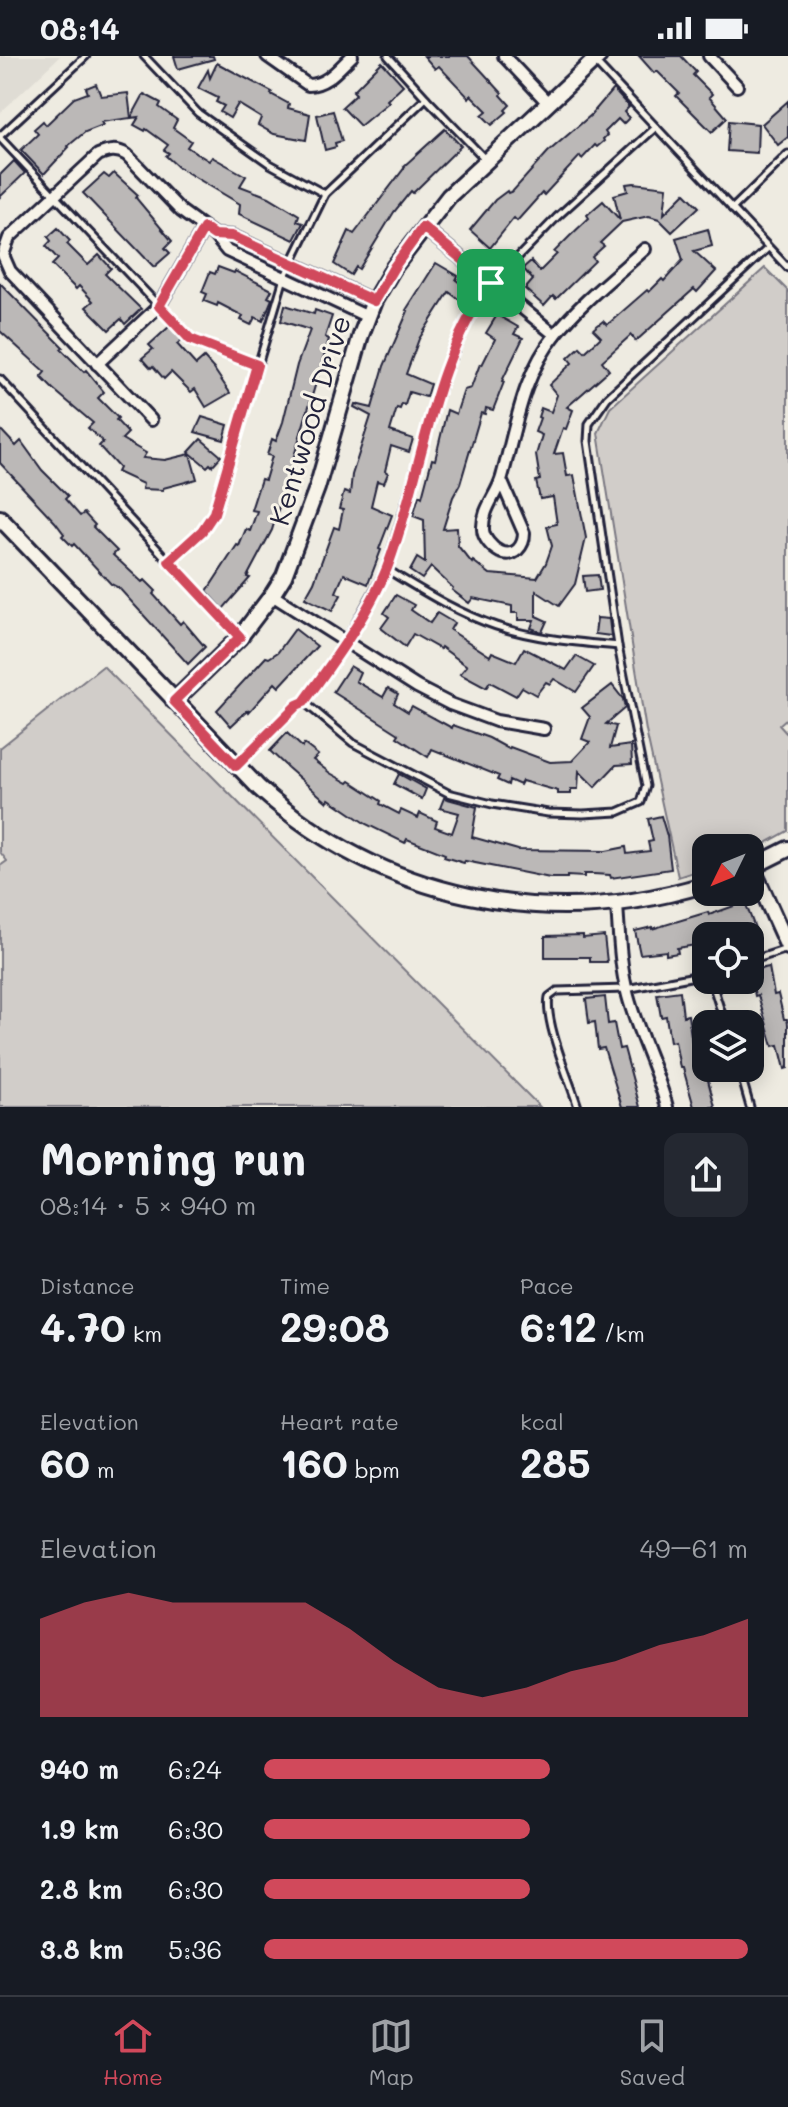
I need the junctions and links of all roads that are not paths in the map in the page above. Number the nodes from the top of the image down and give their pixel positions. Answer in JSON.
{"nodes":[{"id":1,"x":86,"y":56,"type":"edge"},
{"id":2,"x":144,"y":56,"type":"edge"},
{"id":3,"x":267,"y":56,"type":"edge"},
{"id":4,"x":352,"y":56,"type":"edge"},
{"id":5,"x":388,"y":56,"type":"edge"},
{"id":6,"x":504,"y":56,"type":"edge"},
{"id":7,"x":709,"y":56,"type":"edge"},
{"id":8,"x":596,"y":58,"type":"edge"},
{"id":9,"x":737,"y":86,"type":"dead end"},
{"id":10,"x":426,"y":98,"type":"junction"},
{"id":11,"x":549,"y":104,"type":"junction"},
{"id":12,"x":655,"y":128,"type":"junction"},
{"id":13,"x":0,"y":137,"type":"edge"},
{"id":14,"x":788,"y":154,"type":"edge"},
{"id":15,"x":487,"y":161,"type":"junction"},
{"id":16,"x":325,"y":194,"type":"junction"},
{"id":17,"x":54,"y":197,"type":"junction"},
{"id":18,"x":732,"y":209,"type":"junction"},
{"id":19,"x":423,"y":227,"type":"junction"},
{"id":20,"x":209,"y":232,"type":"junction"},
{"id":21,"x":768,"y":248,"type":"junction"},
{"id":22,"x":645,"y":249,"type":"dead end"},
{"id":23,"x":291,"y":262,"type":"junction"},
{"id":24,"x":788,"y":268,"type":"edge"},
{"id":25,"x":284,"y":278,"type":"junction"},
{"id":26,"x":491,"y":283,"type":"junction"},
{"id":27,"x":374,"y":301,"type":"junction"},
{"id":28,"x":159,"y":306,"type":"junction"},
{"id":29,"x":368,"y":317,"type":"junction"},
{"id":30,"x":555,"y":335,"type":"junction"},
{"id":31,"x":97,"y":364,"type":"junction"},
{"id":32,"x":257,"y":365,"type":"junction"},
{"id":33,"x":0,"y":379,"type":"edge"},
{"id":34,"x":151,"y":420,"type":"dead end"},
{"id":35,"x":501,"y":480,"type":"junction"},
{"id":36,"x":0,"y":518,"type":"edge"},
{"id":37,"x":169,"y":561,"type":"junction"},
{"id":38,"x":386,"y":569,"type":"junction"},
{"id":39,"x":272,"y":595,"type":"junction"},
{"id":40,"x":240,"y":637,"type":"junction"},
{"id":41,"x":346,"y":642,"type":"junction"},
{"id":42,"x":618,"y":646,"type":"junction"},
{"id":43,"x":174,"y":701,"type":"junction"},
{"id":44,"x":304,"y":702,"type":"junction"},
{"id":45,"x":544,"y":729,"type":"dead end"},
{"id":46,"x":236,"y":766,"type":"junction"},
{"id":47,"x":788,"y":849,"type":"edge"},
{"id":48,"x":764,"y":861,"type":"edge"},
{"id":49,"x":692,"y":888,"type":"edge"},
{"id":50,"x":764,"y":896,"type":"edge"},
{"id":51,"x":617,"y":904,"type":"junction"},
{"id":52,"x":788,"y":948,"type":"edge"},
{"id":53,"x":764,"y":956,"type":"edge"},
{"id":54,"x":692,"y":977,"type":"edge"},
{"id":55,"x":626,"y":989,"type":"junction"},
{"id":56,"x":743,"y":1082,"type":"edge"},
{"id":57,"x":578,"y":1107,"type":"edge"},
{"id":58,"x":667,"y":1107,"type":"edge"},
{"id":59,"x":750,"y":1107,"type":"edge"}],
"edges":[{"from":1,"to":13,"type":"lane"},
{"from":2,"to":16,"type":"lane"},
{"from":3,"to":4,"type":"street"},
{"from":5,"to":10,"type":"lane"},
{"from":6,"to":11,"type":"street"},
{"from":7,"to":9,"type":"street"},
{"from":8,"to":11,"type":"street","name":"Kentwood Drive"},
{"from":8,"to":12,"type":"lane"},
{"from":10,"to":15,"type":"lane"},
{"from":10,"to":16,"type":"lane"},
{"from":11,"to":15,"type":"street","name":"Kentwood Drive"},
{"from":12,"to":18,"type":"lane"},
{"from":12,"to":26,"type":"lane"},
{"from":13,"to":17,"type":"lane"},
{"from":14,"to":18,"type":"lane"},
{"from":15,"to":19,"type":"street","name":"Kentwood Drive"},
{"from":16,"to":23,"type":"lane"},
{"from":17,"to":20,"type":"street"},
{"from":17,"to":28,"type":"lane"},
{"from":17,"to":31,"type":"street"},
{"from":18,"to":21,"type":"lane"},
{"from":19,"to":26,"type":"street"},
{"from":19,"to":27,"type":"street","name":"Kentwood Drive"},
{"from":20,"to":23,"type":"street"},
{"from":20,"to":25,"type":"street"},
{"from":20,"to":28,"type":"street"},
{"from":21,"to":24,"type":"lane"},
{"from":21,"to":42,"type":"lane"},
{"from":22,"to":30,"type":"street"},
{"from":23,"to":25,"type":"lane"},
{"from":23,"to":27,"type":"street"},
{"from":25,"to":29,"type":"street"},
{"from":25,"to":32,"type":"lane"},
{"from":26,"to":30,"type":"street"},
{"from":26,"to":38,"type":"lane"},
{"from":27,"to":29,"type":"street","name":"Kentwood Drive"},
{"from":28,"to":31,"type":"street"},
{"from":28,"to":32,"type":"lane"},
{"from":29,"to":39,"type":"street","name":"Kentwood Drive"},
{"from":30,"to":35,"type":"street"},
{"from":31,"to":34,"type":"street"},
{"from":32,"to":37,"type":"lane"},
{"from":33,"to":37,"type":"lane"},
{"from":35,"to":35,"type":"street"},
{"from":36,"to":43,"type":"street"},
{"from":37,"to":40,"type":"lane"},
{"from":38,"to":41,"type":"lane"},
{"from":38,"to":42,"type":"lane"},
{"from":39,"to":40,"type":"street","name":"Kentwood Drive"},
{"from":39,"to":41,"type":"street"},
{"from":40,"to":43,"type":"street","name":"Kentwood Drive"},
{"from":41,"to":44,"type":"lane"},
{"from":41,"to":45,"type":"street"},
{"from":42,"to":44,"type":"lane"},
{"from":43,"to":46,"type":"street"},
{"from":44,"to":46,"type":"lane"},
{"from":46,"to":51,"type":"street"},
{"from":47,"to":48,"type":"street"},
{"from":49,"to":51,"type":"street"},
{"from":50,"to":52,"type":"street"},
{"from":51,"to":55,"type":"street"},
{"from":52,"to":53,"type":"lane"},
{"from":54,"to":55,"type":"lane"},
{"from":55,"to":57,"type":"lane"},
{"from":55,"to":58,"type":"street"},
{"from":56,"to":59,"type":"lane"}]}
